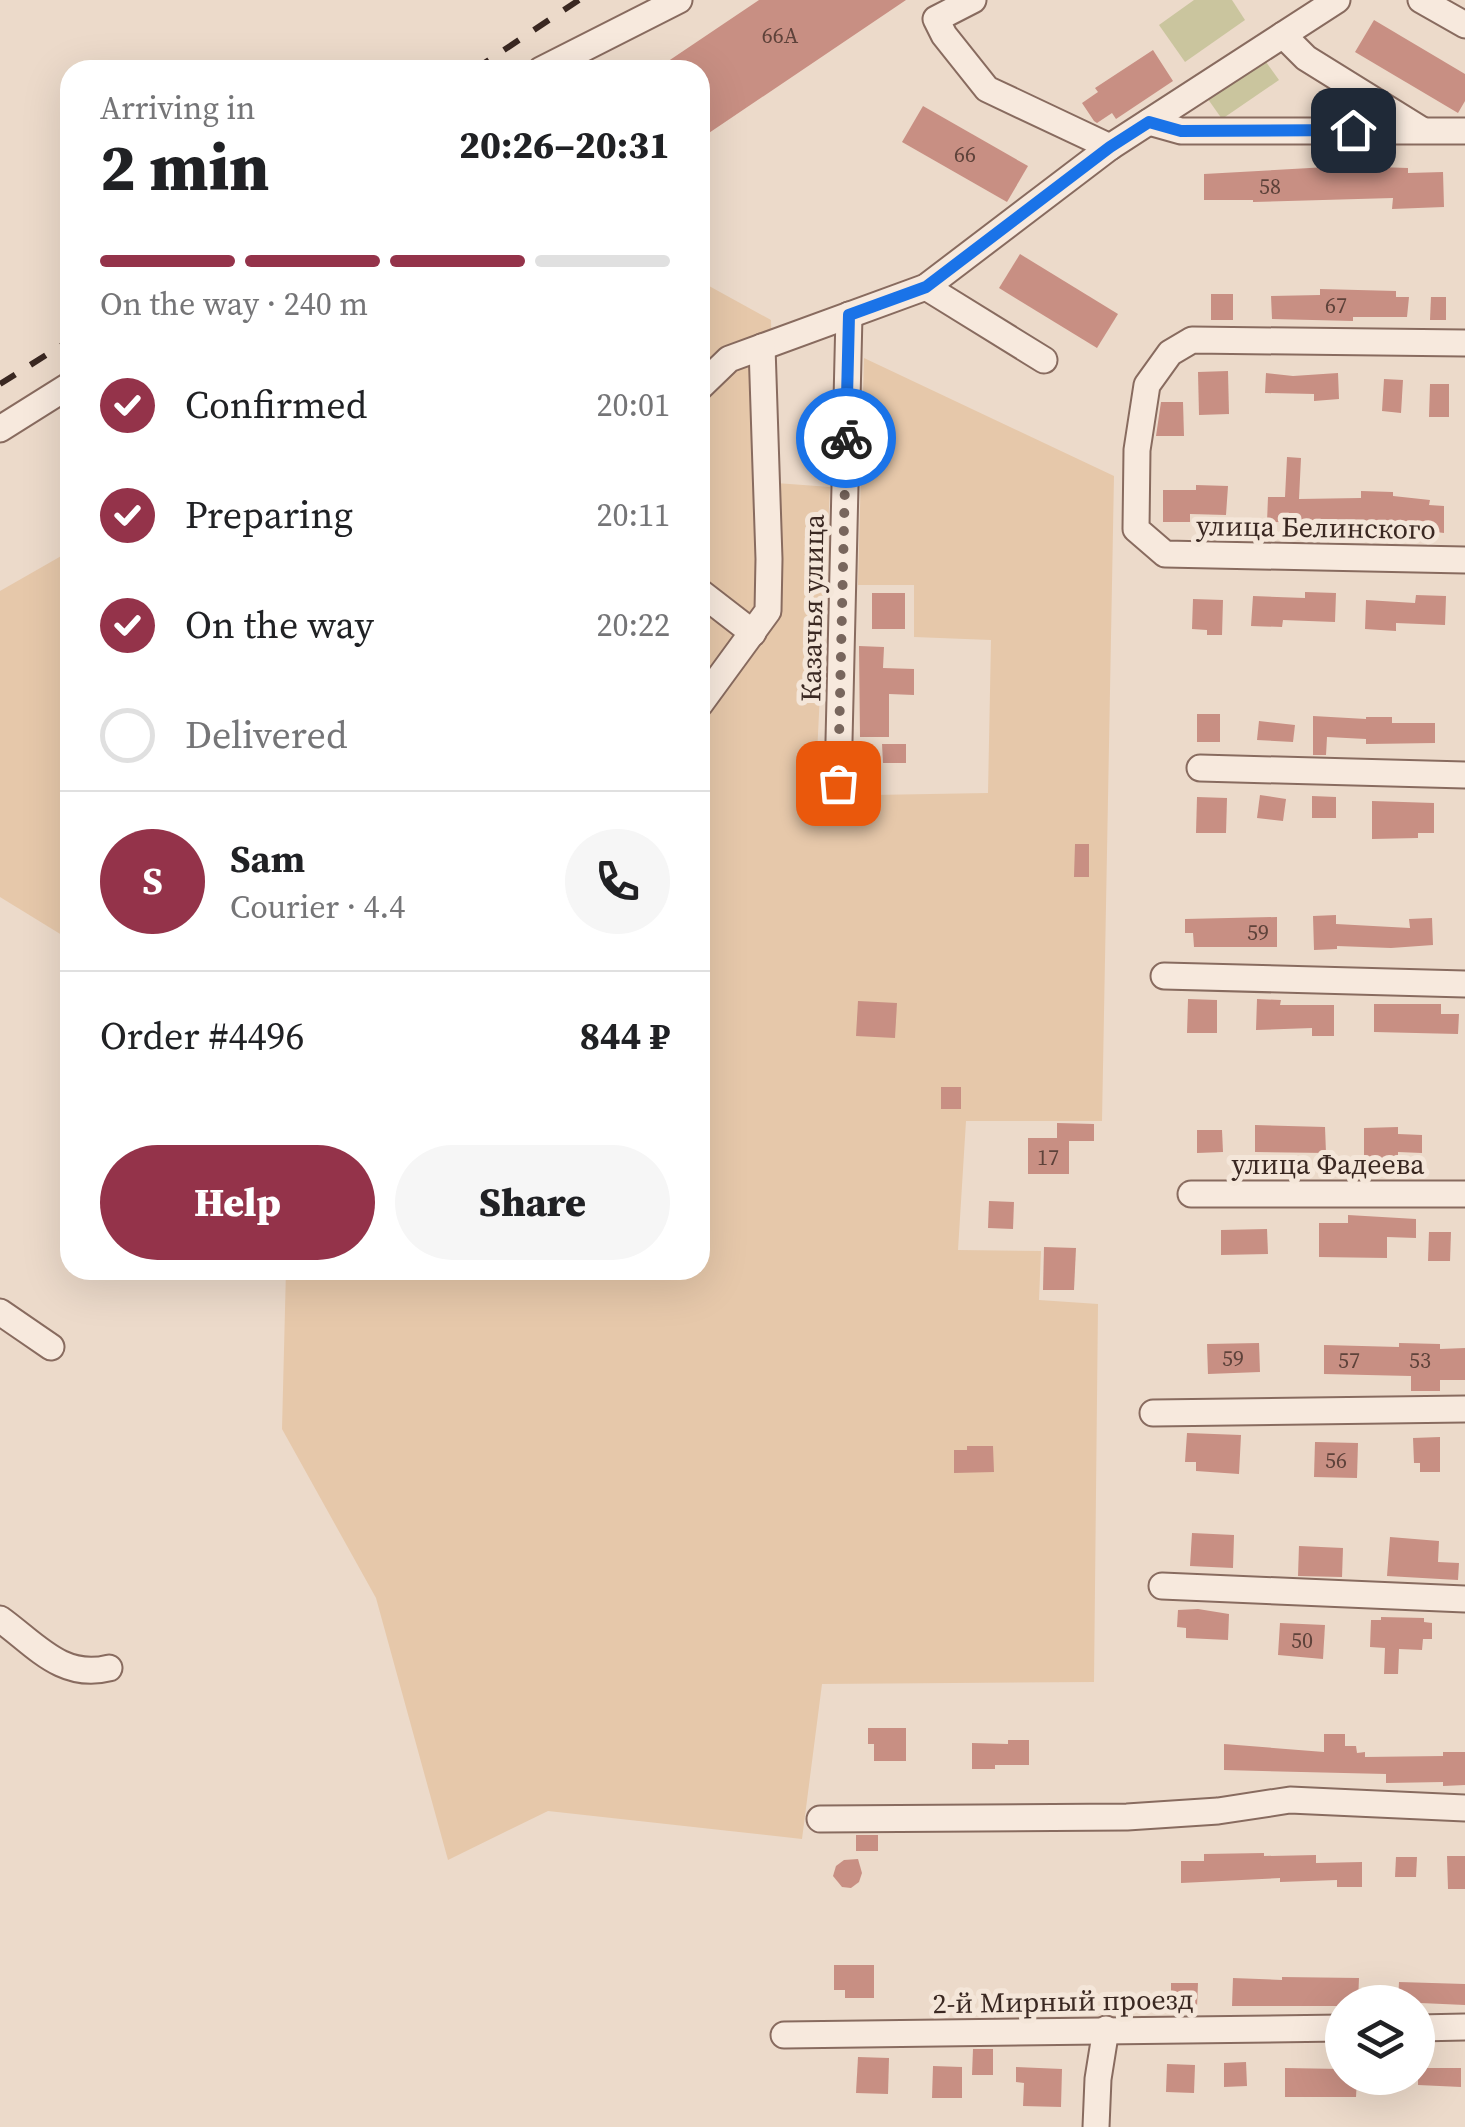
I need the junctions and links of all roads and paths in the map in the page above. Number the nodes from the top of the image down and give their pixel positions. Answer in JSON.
{"nodes":[{"id":1,"x":678,"y":0,"type":"edge"},
{"id":2,"x":973,"y":0,"type":"edge"},
{"id":3,"x":1337,"y":0,"type":"edge"},
{"id":4,"x":1421,"y":0,"type":"edge"},
{"id":5,"x":1465,"y":25,"type":"edge"},
{"id":6,"x":1283,"y":35,"type":"junction"},
{"id":7,"x":561,"y":60,"type":"edge"},
{"id":8,"x":1149,"y":122,"type":"junction"},
{"id":9,"x":1422,"y":130,"type":"junction"},
{"id":10,"x":1465,"y":131,"type":"edge"},
{"id":11,"x":1110,"y":147,"type":"junction"},
{"id":12,"x":926,"y":287,"type":"junction"},
{"id":13,"x":849,"y":315,"type":"junction"},
{"id":14,"x":1465,"y":343,"type":"edge"},
{"id":15,"x":762,"y":347,"type":"junction"},
{"id":16,"x":1044,"y":360,"type":"dead end"},
{"id":17,"x":710,"y":377,"type":"edge"},
{"id":18,"x":60,"y":391,"type":"edge"},
{"id":19,"x":0,"y":430,"type":"edge"},
{"id":20,"x":1465,"y":560,"type":"edge"},
{"id":21,"x":710,"y":599,"type":"edge"},
{"id":22,"x":754,"y":632,"type":"junction"},
{"id":23,"x":710,"y":691,"type":"edge"},
{"id":24,"x":1200,"y":768,"type":"dead end"},
{"id":25,"x":1465,"y":776,"type":"edge"},
{"id":26,"x":838,"y":783,"type":"dead end"},
{"id":27,"x":1164,"y":976,"type":"dead end"},
{"id":28,"x":1465,"y":984,"type":"edge"},
{"id":29,"x":1191,"y":1194,"type":"dead end"},
{"id":30,"x":1465,"y":1194,"type":"edge"},
{"id":31,"x":0,"y":1312,"type":"edge"},
{"id":32,"x":50,"y":1346,"type":"dead end"},
{"id":33,"x":1465,"y":1409,"type":"edge"},
{"id":34,"x":1153,"y":1413,"type":"dead end"},
{"id":35,"x":1162,"y":1586,"type":"dead end"},
{"id":36,"x":1465,"y":1599,"type":"edge"},
{"id":37,"x":0,"y":1619,"type":"edge"},
{"id":38,"x":109,"y":1668,"type":"dead end"},
{"id":39,"x":1465,"y":1808,"type":"edge"},
{"id":40,"x":820,"y":1819,"type":"dead end"},
{"id":41,"x":1465,"y":2027,"type":"edge"},
{"id":42,"x":1325,"y":2028,"type":"edge"},
{"id":43,"x":1435,"y":2028,"type":"edge"},
{"id":44,"x":1106,"y":2029,"type":"junction"},
{"id":45,"x":784,"y":2035,"type":"dead end"},
{"id":46,"x":1096,"y":2127,"type":"edge"}],
"edges":[{"from":1,"to":7,"type":"street"},
{"from":2,"to":11,"type":"street"},
{"from":3,"to":6,"type":"street"},
{"from":4,"to":5,"type":"street"},
{"from":6,"to":8,"type":"street"},
{"from":6,"to":9,"type":"street"},
{"from":8,"to":9,"type":"street"},
{"from":8,"to":11,"type":"street"},
{"from":9,"to":10,"type":"street"},
{"from":11,"to":12,"type":"street"},
{"from":12,"to":13,"type":"street"},
{"from":12,"to":16,"type":"street"},
{"from":13,"to":15,"type":"street"},
{"from":13,"to":26,"type":"street","name":"Казачья улица"},
{"from":14,"to":20,"type":"street","name":"улица Белинского"},
{"from":15,"to":17,"type":"street"},
{"from":15,"to":22,"type":"street"},
{"from":18,"to":19,"type":"street"},
{"from":21,"to":22,"type":"street"},
{"from":22,"to":23,"type":"street"},
{"from":24,"to":25,"type":"street"},
{"from":27,"to":28,"type":"street"},
{"from":29,"to":30,"type":"street","name":"улица Фадеева"},
{"from":31,"to":32,"type":"street"},
{"from":33,"to":34,"type":"street"},
{"from":35,"to":36,"type":"street"},
{"from":37,"to":38,"type":"street"},
{"from":39,"to":40,"type":"street"},
{"from":41,"to":43,"type":"street"},
{"from":42,"to":44,"type":"street","name":"2-й Мирный проезд"},
{"from":44,"to":45,"type":"street","name":"2-й Мирный проезд"},
{"from":44,"to":46,"type":"street"}]}
